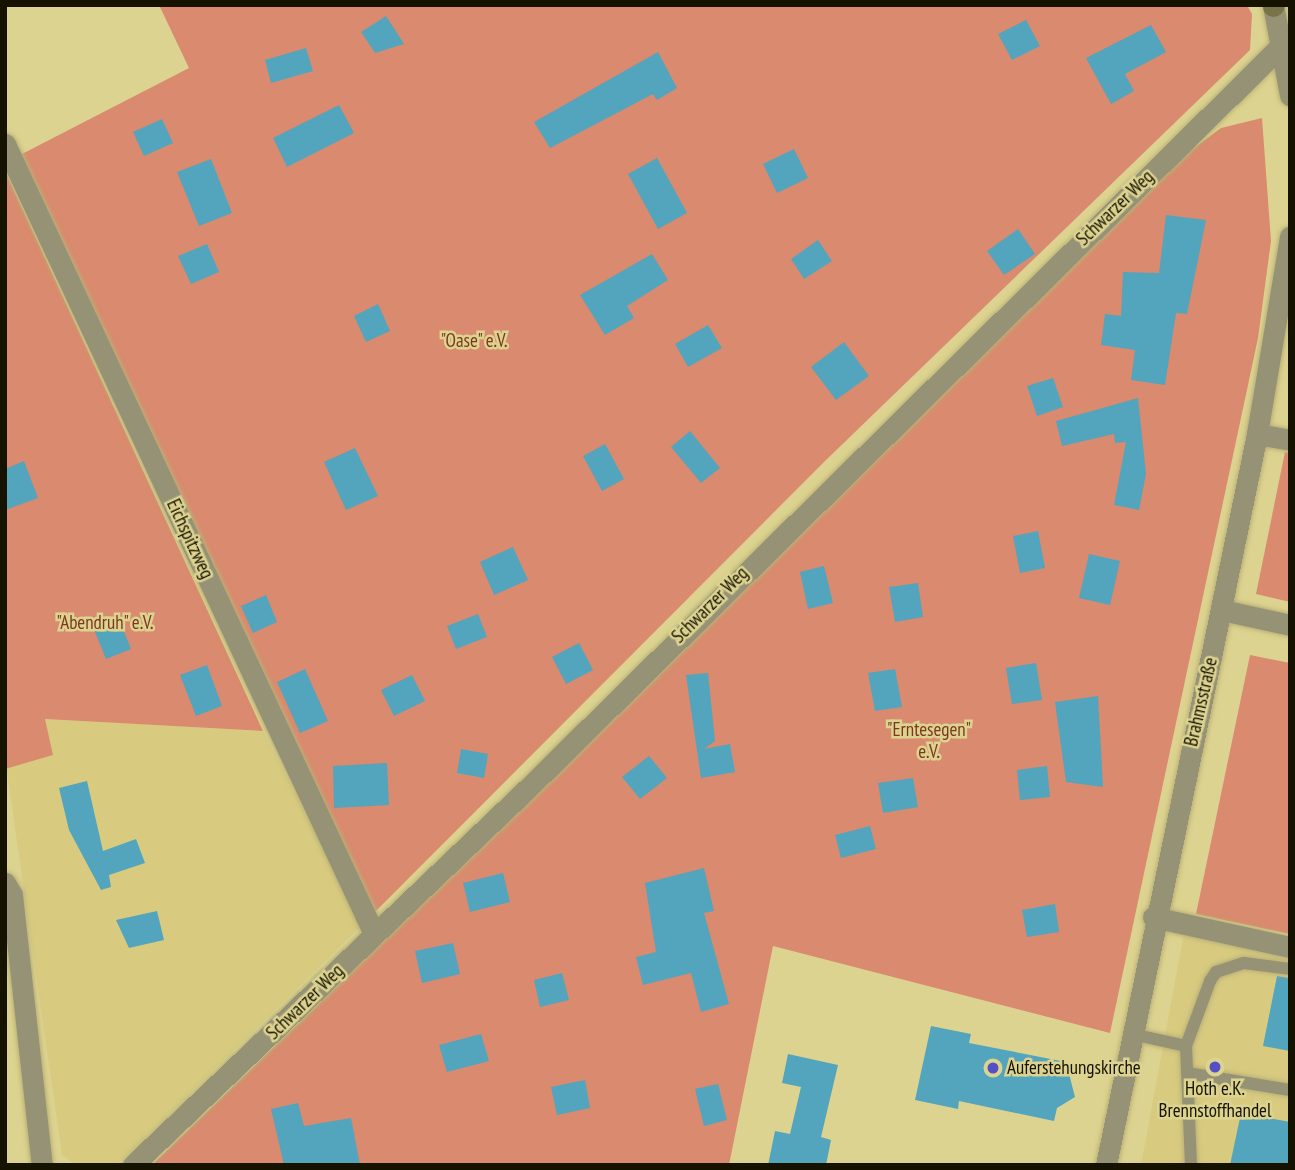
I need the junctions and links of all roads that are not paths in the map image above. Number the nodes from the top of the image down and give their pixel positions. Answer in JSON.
{"nodes":[{"id":1,"x":1273,"y":5,"type":"edge"},
{"id":2,"x":1285,"y":43,"type":"junction"},
{"id":3,"x":1290,"y":69,"type":"edge"},
{"id":4,"x":1290,"y":95,"type":"edge"},
{"id":5,"x":5,"y":144,"type":"edge"},
{"id":6,"x":1290,"y":237,"type":"edge"},
{"id":7,"x":1257,"y":435,"type":"junction"},
{"id":8,"x":1290,"y":440,"type":"edge"},
{"id":9,"x":1222,"y":610,"type":"junction"},
{"id":10,"x":1290,"y":625,"type":"edge"},
{"id":11,"x":5,"y":883,"type":"edge"},
{"id":12,"x":1153,"y":917,"type":"junction"},
{"id":13,"x":374,"y":934,"type":"junction"},
{"id":14,"x":1290,"y":947,"type":"edge"},
{"id":15,"x":1290,"y":969,"type":"edge"},
{"id":16,"x":1132,"y":1034,"type":"junction"},
{"id":17,"x":1186,"y":1046,"type":"junction"},
{"id":18,"x":1186,"y":1073,"type":"junction"},
{"id":19,"x":1290,"y":1090,"type":"edge"},
{"id":20,"x":43,"y":1165,"type":"edge"},
{"id":21,"x":133,"y":1165,"type":"edge"},
{"id":22,"x":1106,"y":1165,"type":"edge"},
{"id":23,"x":1191,"y":1165,"type":"edge"}],
"edges":[{"from":1,"to":2,"type":"street"},
{"from":2,"to":3,"type":"street"},
{"from":2,"to":13,"type":"street","name":"Schwarzer Weg"},
{"from":3,"to":4,"type":"street"},
{"from":5,"to":13,"type":"street","name":"Eichspitzweg"},
{"from":6,"to":7,"type":"street","name":"Brahmsstraße"},
{"from":7,"to":8,"type":"street"},
{"from":7,"to":9,"type":"street","name":"Brahmsstraße"},
{"from":9,"to":10,"type":"street"},
{"from":9,"to":12,"type":"street","name":"Brahmsstraße"},
{"from":11,"to":20,"type":"street"},
{"from":12,"to":14,"type":"street"},
{"from":12,"to":16,"type":"street","name":"Brahmsstraße"},
{"from":13,"to":21,"type":"street","name":"Schwarzer Weg"},
{"from":15,"to":17,"type":"lane"},
{"from":16,"to":17,"type":"lane"},
{"from":16,"to":22,"type":"street","name":"Brahmsstraße"},
{"from":17,"to":18,"type":"lane"},
{"from":18,"to":19,"type":"lane"},
{"from":18,"to":23,"type":"lane"}]}
